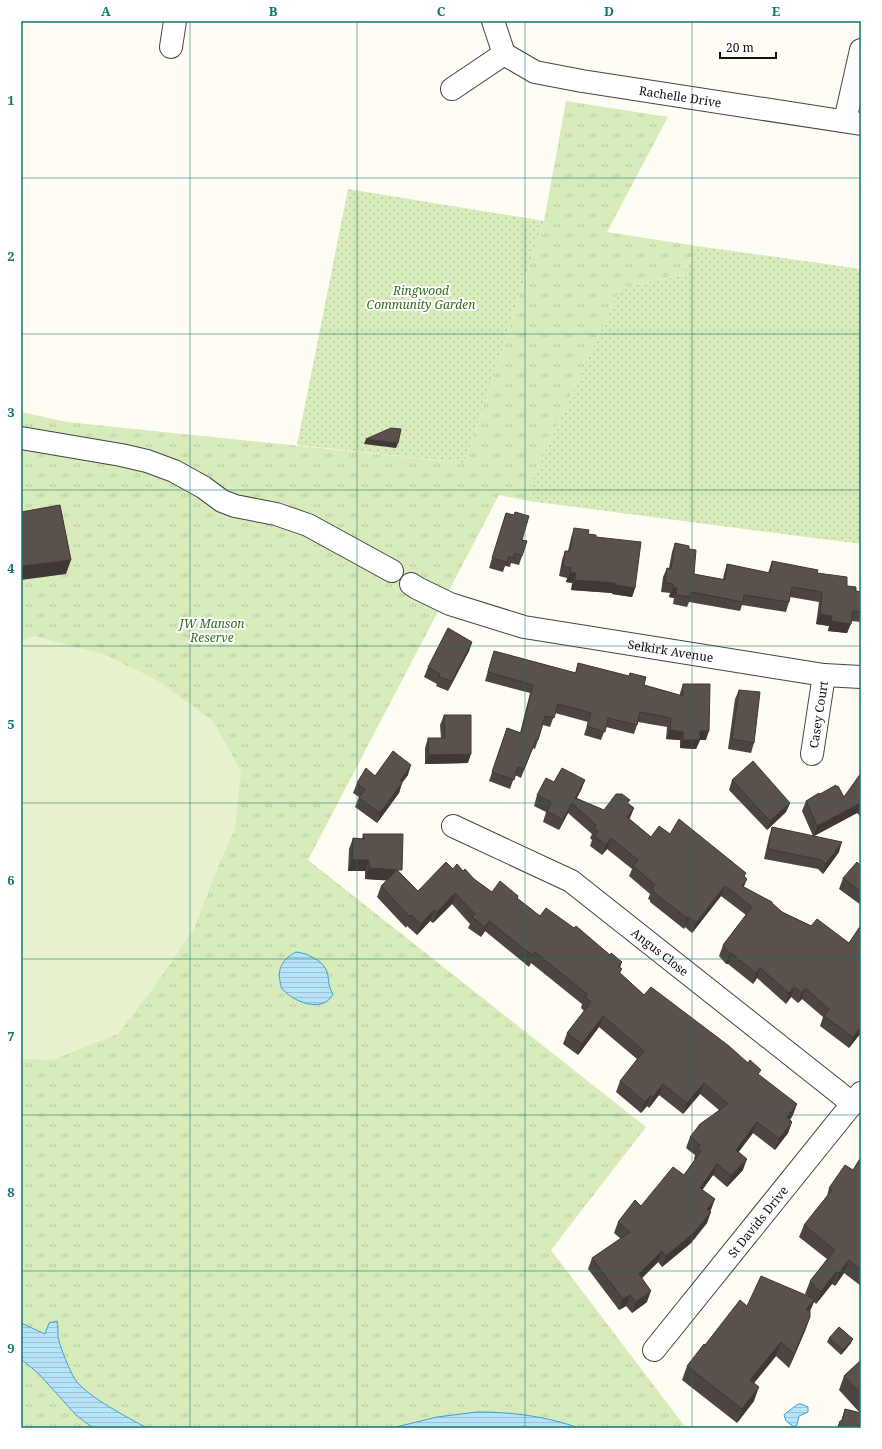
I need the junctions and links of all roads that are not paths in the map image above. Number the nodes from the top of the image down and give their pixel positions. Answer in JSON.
{"nodes":[{"id":1,"x":175,"y":21,"type":"edge"},
{"id":2,"x":493,"y":21,"type":"edge"},
{"id":3,"x":171,"y":46,"type":"dead end"},
{"id":4,"x":861,"y":50,"type":"edge"},
{"id":5,"x":504,"y":54,"type":"junction"},
{"id":6,"x":452,"y":89,"type":"dead end"},
{"id":7,"x":853,"y":122,"type":"edge"},
{"id":8,"x":21,"y":438,"type":"edge"},
{"id":9,"x":392,"y":571,"type":"dead end"},
{"id":10,"x":413,"y":581,"type":"dead end"},
{"id":11,"x":824,"y":675,"type":"junction"},
{"id":12,"x":861,"y":677,"type":"edge"},
{"id":13,"x":812,"y":754,"type":"dead end"},
{"id":14,"x":453,"y":826,"type":"dead end"},
{"id":15,"x":857,"y":1099,"type":"edge"},
{"id":16,"x":654,"y":1350,"type":"dead end"}],
"edges":[{"from":1,"to":3,"type":"street"},
{"from":2,"to":5,"type":"street"},
{"from":4,"to":7,"type":"street"},
{"from":5,"to":6,"type":"street"},
{"from":5,"to":7,"type":"street","name":"Rachelle Drive"},
{"from":8,"to":9,"type":"street"},
{"from":10,"to":11,"type":"street","name":"Selkirk Avenue"},
{"from":11,"to":12,"type":"street","name":"Selkirk Avenue"},
{"from":11,"to":13,"type":"street","name":"Casey Court"},
{"from":14,"to":15,"type":"street","name":"Angus Close"},
{"from":15,"to":16,"type":"street","name":"St Davids Drive"}]}
